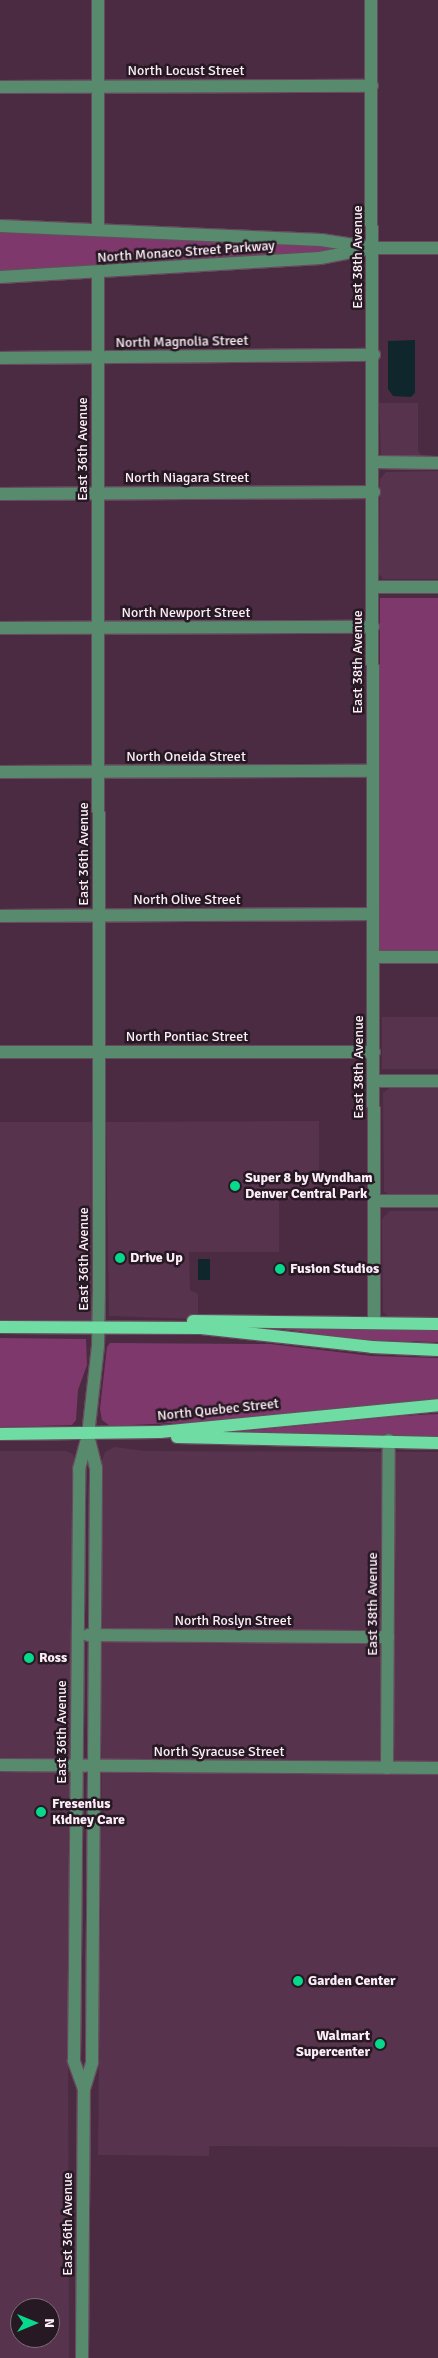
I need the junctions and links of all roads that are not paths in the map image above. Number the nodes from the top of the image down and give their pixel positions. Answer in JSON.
{"nodes":[{"id":1,"x":98,"y":0,"type":"edge"},
{"id":2,"x":371,"y":0,"type":"edge"},
{"id":3,"x":98,"y":86,"type":"junction"},
{"id":4,"x":372,"y":86,"type":"junction"},
{"id":5,"x":0,"y":87,"type":"edge"},
{"id":6,"x":0,"y":226,"type":"edge"},
{"id":7,"x":98,"y":229,"type":"junction"},
{"id":8,"x":373,"y":248,"type":"junction"},
{"id":9,"x":438,"y":248,"type":"edge"},
{"id":10,"x":98,"y":273,"type":"junction"},
{"id":11,"x":0,"y":277,"type":"edge"},
{"id":12,"x":369,"y":355,"type":"junction"},
{"id":13,"x":0,"y":358,"type":"edge"},
{"id":14,"x":98,"y":358,"type":"junction"},
{"id":15,"x":374,"y":462,"type":"junction"},
{"id":16,"x":438,"y":462,"type":"edge"},
{"id":17,"x":374,"y":492,"type":"junction"},
{"id":18,"x":98,"y":493,"type":"junction"},
{"id":19,"x":0,"y":494,"type":"edge"},
{"id":20,"x":373,"y":587,"type":"junction"},
{"id":21,"x":438,"y":587,"type":"edge"},
{"id":22,"x":373,"y":627,"type":"junction"},
{"id":23,"x":0,"y":628,"type":"edge"},
{"id":24,"x":98,"y":628,"type":"junction"},
{"id":25,"x":373,"y":771,"type":"junction"},
{"id":26,"x":0,"y":772,"type":"edge"},
{"id":27,"x":99,"y":772,"type":"junction"},
{"id":28,"x":373,"y":914,"type":"junction"},
{"id":29,"x":0,"y":916,"type":"edge"},
{"id":30,"x":99,"y":916,"type":"junction"},
{"id":31,"x":373,"y":957,"type":"junction"},
{"id":32,"x":438,"y":957,"type":"edge"},
{"id":33,"x":0,"y":1052,"type":"edge"},
{"id":34,"x":99,"y":1052,"type":"junction"},
{"id":35,"x":374,"y":1052,"type":"junction"},
{"id":36,"x":374,"y":1081,"type":"junction"},
{"id":37,"x":438,"y":1081,"type":"edge"},
{"id":38,"x":374,"y":1201,"type":"junction"},
{"id":39,"x":438,"y":1201,"type":"edge"},
{"id":40,"x":374,"y":1323,"type":"junction"},
{"id":41,"x":438,"y":1324,"type":"edge"},
{"id":42,"x":98,"y":1325,"type":"junction"},
{"id":43,"x":0,"y":1326,"type":"edge"},
{"id":44,"x":165,"y":1326,"type":"junction"},
{"id":45,"x":438,"y":1350,"type":"edge"},
{"id":46,"x":438,"y":1405,"type":"edge"},
{"id":47,"x":0,"y":1434,"type":"edge"},
{"id":48,"x":88,"y":1435,"type":"junction"},
{"id":49,"x":124,"y":1435,"type":"junction"},
{"id":50,"x":389,"y":1440,"type":"junction"},
{"id":51,"x":438,"y":1443,"type":"edge"},
{"id":52,"x":78,"y":1635,"type":"junction"},
{"id":53,"x":94,"y":1635,"type":"junction"},
{"id":54,"x":388,"y":1637,"type":"junction"},
{"id":55,"x":0,"y":1766,"type":"edge"},
{"id":56,"x":77,"y":1766,"type":"junction"},
{"id":57,"x":94,"y":1766,"type":"junction"},
{"id":58,"x":387,"y":1768,"type":"junction"},
{"id":59,"x":438,"y":1768,"type":"edge"},
{"id":60,"x":84,"y":2089,"type":"junction"},
{"id":61,"x":82,"y":2358,"type":"edge"}],
"edges":[{"from":1,"to":3,"type":"street"},
{"from":2,"to":4,"type":"street","name":"East 38th Avenue"},
{"from":3,"to":4,"type":"street","name":"North Locust Street"},
{"from":3,"to":5,"type":"street","name":"North Locust Street"},
{"from":3,"to":7,"type":"street"},
{"from":4,"to":8,"type":"street","name":"East 38th Avenue"},
{"from":6,"to":7,"type":"street","name":"North Monaco Street Parkway"},
{"from":7,"to":8,"type":"street","name":"North Monaco Street Parkway"},
{"from":8,"to":9,"type":"street","name":"North Monaco Street Parkway"},
{"from":8,"to":10,"type":"street","name":"North Monaco Street Parkway"},
{"from":8,"to":12,"type":"street","name":"East 38th Avenue"},
{"from":10,"to":11,"type":"street","name":"North Monaco Street Parkway"},
{"from":10,"to":14,"type":"street","name":"East 36th Avenue"},
{"from":12,"to":14,"type":"street","name":"North Magnolia Street"},
{"from":12,"to":15,"type":"street","name":"East 38th Avenue"},
{"from":13,"to":14,"type":"street","name":"North Magnolia Street"},
{"from":14,"to":18,"type":"street","name":"East 36th Avenue"},
{"from":15,"to":16,"type":"street"},
{"from":15,"to":17,"type":"street","name":"East 38th Avenue"},
{"from":17,"to":18,"type":"street","name":"North Niagara Street"},
{"from":17,"to":20,"type":"street","name":"East 38th Avenue"},
{"from":18,"to":19,"type":"street","name":"North Niagara Street"},
{"from":18,"to":24,"type":"street","name":"East 36th Avenue"},
{"from":20,"to":21,"type":"street"},
{"from":20,"to":22,"type":"street","name":"East 38th Avenue"},
{"from":22,"to":24,"type":"street","name":"North Newport Street"},
{"from":22,"to":25,"type":"street","name":"East 38th Avenue"},
{"from":23,"to":24,"type":"street","name":"North Newport Street"},
{"from":24,"to":27,"type":"street","name":"East 36th Avenue"},
{"from":25,"to":27,"type":"street","name":"North Oneida Street"},
{"from":25,"to":28,"type":"street","name":"East 38th Avenue"},
{"from":26,"to":27,"type":"street","name":"North Oneida Street"},
{"from":27,"to":30,"type":"street","name":"East 36th Avenue"},
{"from":28,"to":30,"type":"street","name":"North Olive Street"},
{"from":28,"to":31,"type":"street","name":"East 38th Avenue"},
{"from":29,"to":30,"type":"street","name":"North Olive Street"},
{"from":30,"to":34,"type":"street","name":"East 36th Avenue"},
{"from":31,"to":32,"type":"street"},
{"from":31,"to":35,"type":"street","name":"East 38th Avenue"},
{"from":33,"to":34,"type":"street","name":"North Pontiac Street"},
{"from":34,"to":35,"type":"street","name":"North Pontiac Street"},
{"from":34,"to":42,"type":"street","name":"East 36th Avenue"},
{"from":35,"to":36,"type":"street","name":"East 38th Avenue"},
{"from":36,"to":37,"type":"street"},
{"from":36,"to":38,"type":"street","name":"East 38th Avenue"},
{"from":38,"to":39,"type":"street"},
{"from":38,"to":40,"type":"street","name":"East 38th Avenue"},
{"from":40,"to":41,"type":"main road"},
{"from":40,"to":44,"type":"main road"},
{"from":42,"to":43,"type":"main road"},
{"from":42,"to":44,"type":"main road"},
{"from":42,"to":48,"type":"street","name":"East 36th Avenue"},
{"from":44,"to":45,"type":"main road"},
{"from":46,"to":49,"type":"main road","name":"North Quebec Street"},
{"from":47,"to":48,"type":"main road","name":"North Quebec Street"},
{"from":48,"to":49,"type":"main road","name":"North Quebec Street"},
{"from":48,"to":52,"type":"street","name":"East 36th Avenue"},
{"from":48,"to":53,"type":"street","name":"East 36th Avenue"},
{"from":49,"to":50,"type":"main road"},
{"from":50,"to":51,"type":"main road"},
{"from":50,"to":54,"type":"street","name":"East 38th Avenue"},
{"from":52,"to":53,"type":"street","name":"North Roslyn Street"},
{"from":52,"to":56,"type":"street","name":"East 36th Avenue"},
{"from":53,"to":54,"type":"street","name":"North Roslyn Street"},
{"from":53,"to":57,"type":"street","name":"East 36th Avenue"},
{"from":54,"to":58,"type":"street","name":"East 38th Avenue"},
{"from":55,"to":56,"type":"street","name":"North Syracuse Street"},
{"from":56,"to":57,"type":"street","name":"North Syracuse Street"},
{"from":56,"to":60,"type":"street","name":"East 36th Avenue"},
{"from":57,"to":58,"type":"street","name":"North Syracuse Street"},
{"from":57,"to":60,"type":"street","name":"East 36th Avenue"},
{"from":58,"to":59,"type":"street","name":"North Syracuse Street"},
{"from":60,"to":61,"type":"street","name":"East 36th Avenue"}]}
